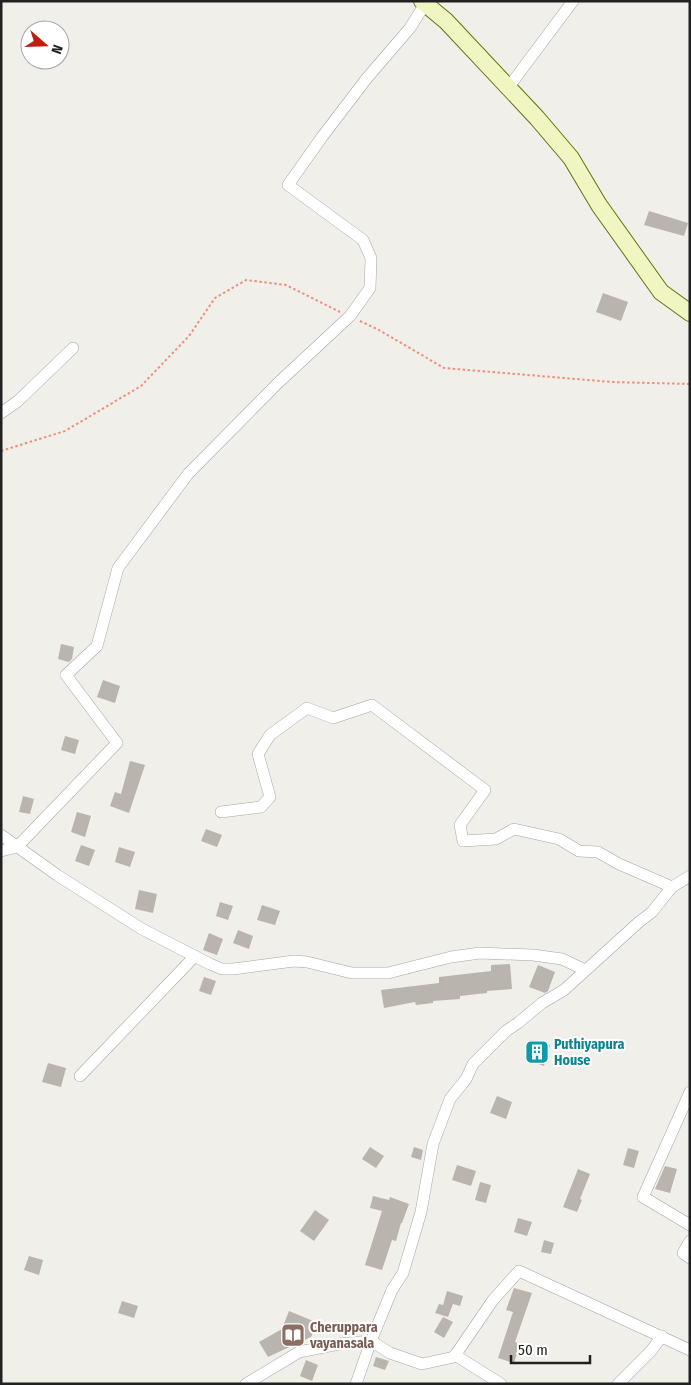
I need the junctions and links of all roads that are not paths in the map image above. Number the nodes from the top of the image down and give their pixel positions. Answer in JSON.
{"nodes":[{"id":1,"x":573,"y":1,"type":"edge"},
{"id":2,"x":423,"y":3,"type":"edge"},
{"id":3,"x":508,"y":88,"type":"junction"},
{"id":4,"x":690,"y":313,"type":"edge"},
{"id":5,"x":73,"y":348,"type":"dead end"},
{"id":6,"x":1,"y":413,"type":"edge"},
{"id":7,"x":221,"y":812,"type":"dead end"},
{"id":8,"x":1,"y":835,"type":"edge"},
{"id":9,"x":17,"y":847,"type":"junction"},
{"id":10,"x":1,"y":851,"type":"edge"},
{"id":11,"x":690,"y":876,"type":"edge"},
{"id":12,"x":672,"y":887,"type":"junction"},
{"id":13,"x":195,"y":956,"type":"junction"},
{"id":14,"x":585,"y":970,"type":"junction"},
{"id":15,"x":80,"y":1076,"type":"dead end"},
{"id":16,"x":690,"y":1092,"type":"edge"},
{"id":17,"x":690,"y":1225,"type":"edge"},
{"id":18,"x":690,"y":1241,"type":"edge"},
{"id":19,"x":690,"y":1258,"type":"edge"},
{"id":20,"x":662,"y":1336,"type":"junction"},
{"id":21,"x":371,"y":1341,"type":"junction"},
{"id":22,"x":690,"y":1350,"type":"edge"},
{"id":23,"x":455,"y":1355,"type":"junction"},
{"id":24,"x":246,"y":1384,"type":"edge"},
{"id":25,"x":356,"y":1384,"type":"edge"},
{"id":26,"x":501,"y":1384,"type":"edge"},
{"id":27,"x":618,"y":1384,"type":"edge"}],
"edges":[{"from":1,"to":3,"type":"street"},
{"from":2,"to":3,"type":"main road"},
{"from":2,"to":9,"type":"street"},
{"from":3,"to":4,"type":"main road"},
{"from":5,"to":6,"type":"street"},
{"from":7,"to":12,"type":"street"},
{"from":8,"to":9,"type":"street"},
{"from":9,"to":10,"type":"street"},
{"from":9,"to":13,"type":"street"},
{"from":11,"to":12,"type":"street"},
{"from":12,"to":14,"type":"street"},
{"from":13,"to":14,"type":"street"},
{"from":13,"to":15,"type":"street"},
{"from":14,"to":21,"type":"street"},
{"from":16,"to":17,"type":"street"},
{"from":18,"to":19,"type":"street"},
{"from":20,"to":22,"type":"street"},
{"from":20,"to":23,"type":"street"},
{"from":20,"to":27,"type":"street"},
{"from":21,"to":23,"type":"street"},
{"from":21,"to":24,"type":"street"},
{"from":21,"to":25,"type":"street"},
{"from":23,"to":26,"type":"street"}]}
